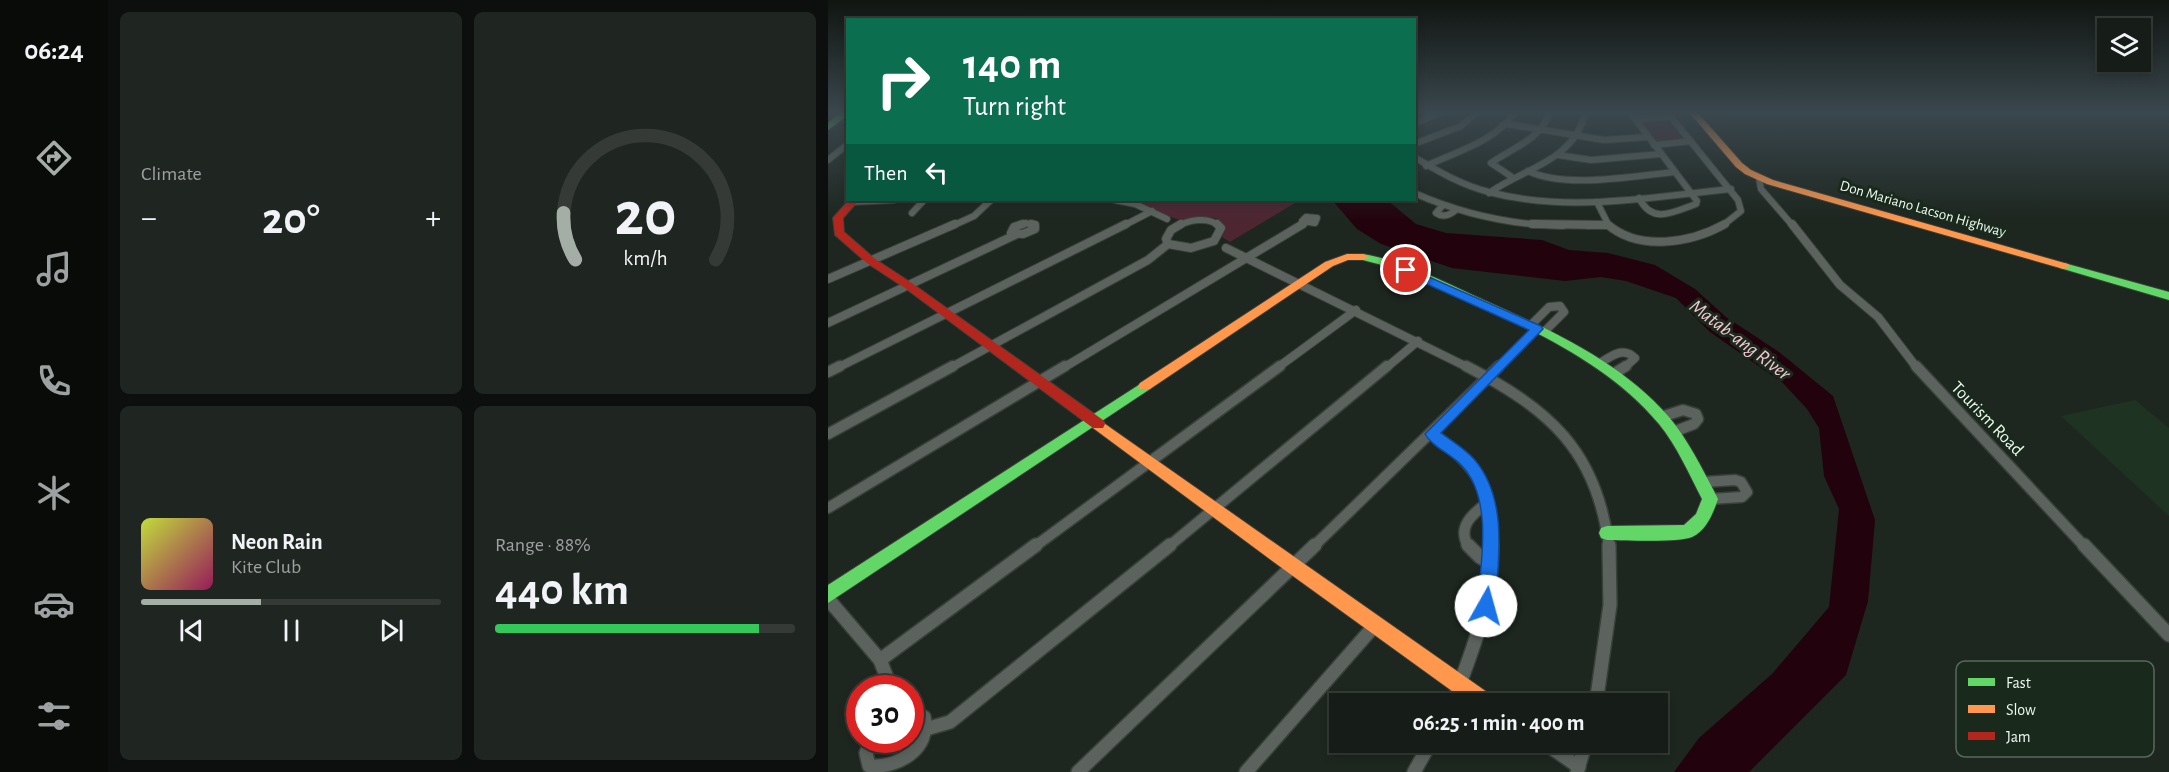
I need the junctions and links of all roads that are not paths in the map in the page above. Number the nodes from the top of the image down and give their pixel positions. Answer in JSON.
{"nodes":[{"id":1,"x":843,"y":148,"type":"edge"},
{"id":2,"x":1465,"y":148,"type":"edge"},
{"id":3,"x":1519,"y":148,"type":"edge"},
{"id":4,"x":1564,"y":148,"type":"edge"},
{"id":5,"x":1657,"y":148,"type":"edge"},
{"id":6,"x":1697,"y":148,"type":"edge"},
{"id":7,"x":1724,"y":148,"type":"edge"},
{"id":8,"x":1558,"y":154,"type":"junction"},
{"id":9,"x":1661,"y":154,"type":"junction"},
{"id":10,"x":1416,"y":158,"type":"edge"},
{"id":11,"x":828,"y":160,"type":"edge"},
{"id":12,"x":1426,"y":166,"type":"junction"},
{"id":13,"x":1528,"y":171,"type":"junction"},
{"id":14,"x":1674,"y":172,"type":"junction"},
{"id":15,"x":1512,"y":177,"type":"junction"},
{"id":16,"x":1759,"y":178,"type":"junction"},
{"id":17,"x":1731,"y":189,"type":"junction"},
{"id":18,"x":1489,"y":193,"type":"junction"},
{"id":19,"x":1692,"y":193,"type":"junction"},
{"id":20,"x":1416,"y":194,"type":"edge"},
{"id":21,"x":1639,"y":198,"type":"junction"},
{"id":22,"x":853,"y":201,"type":"edge"},
{"id":23,"x":923,"y":201,"type":"edge"},
{"id":24,"x":990,"y":201,"type":"edge"},
{"id":25,"x":1118,"y":201,"type":"edge"},
{"id":26,"x":1597,"y":202,"type":"junction"},
{"id":27,"x":1152,"y":211,"type":"junction"},
{"id":28,"x":912,"y":213,"type":"dead end"},
{"id":29,"x":833,"y":219,"type":"edge"},
{"id":30,"x":1167,"y":219,"type":"junction"},
{"id":31,"x":1186,"y":222,"type":"junction"},
{"id":32,"x":1305,"y":223,"type":"dead end"},
{"id":33,"x":1607,"y":225,"type":"junction"},
{"id":34,"x":1171,"y":229,"type":"junction"},
{"id":35,"x":1015,"y":235,"type":"dead end"},
{"id":36,"x":1219,"y":236,"type":"junction"},
{"id":37,"x":1168,"y":244,"type":"junction"},
{"id":38,"x":1202,"y":246,"type":"junction"},
{"id":39,"x":1182,"y":248,"type":"junction"},
{"id":40,"x":1226,"y":248,"type":"junction"},
{"id":41,"x":1247,"y":258,"type":"junction"},
{"id":42,"x":871,"y":261,"type":"junction"},
{"id":43,"x":1148,"y":261,"type":"junction"},
{"id":44,"x":828,"y":279,"type":"edge"},
{"id":45,"x":1300,"y":283,"type":"junction"},
{"id":46,"x":909,"y":286,"type":"junction"},
{"id":47,"x":2169,"y":296,"type":"edge"},
{"id":48,"x":1356,"y":310,"type":"junction"},
{"id":49,"x":945,"y":313,"type":"junction"},
{"id":50,"x":828,"y":323,"type":"edge"},
{"id":51,"x":1537,"y":329,"type":"junction"},
{"id":52,"x":1418,"y":341,"type":"junction"},
{"id":53,"x":990,"y":346,"type":"junction"},
{"id":54,"x":1600,"y":363,"type":"junction"},
{"id":55,"x":828,"y":372,"type":"edge"},
{"id":56,"x":1615,"y":373,"type":"junction"},
{"id":57,"x":1488,"y":377,"type":"junction"},
{"id":58,"x":1039,"y":383,"type":"junction"},
{"id":59,"x":1662,"y":417,"type":"junction"},
{"id":60,"x":1091,"y":420,"type":"junction"},
{"id":61,"x":1672,"y":432,"type":"junction"},
{"id":62,"x":828,"y":434,"type":"edge"},
{"id":63,"x":1432,"y":434,"type":"junction"},
{"id":64,"x":1149,"y":461,"type":"junction"},
{"id":65,"x":1704,"y":482,"type":"junction"},
{"id":66,"x":1710,"y":499,"type":"junction"},
{"id":67,"x":1487,"y":503,"type":"junction"},
{"id":68,"x":828,"y":508,"type":"edge"},
{"id":69,"x":1215,"y":509,"type":"junction"},
{"id":70,"x":1607,"y":533,"type":"junction"},
{"id":71,"x":1491,"y":563,"type":"junction"},
{"id":72,"x":1292,"y":566,"type":"junction"},
{"id":73,"x":828,"y":597,"type":"edge"},
{"id":74,"x":1376,"y":624,"type":"junction"},
{"id":75,"x":2169,"y":635,"type":"edge"},
{"id":76,"x":880,"y":660,"type":"junction"},
{"id":77,"x":886,"y":675,"type":"edge"},
{"id":78,"x":1460,"y":684,"type":"junction"},
{"id":79,"x":1456,"y":693,"type":"edge"},
{"id":80,"x":1472,"y":693,"type":"edge"},
{"id":81,"x":1598,"y":693,"type":"edge"},
{"id":82,"x":924,"y":717,"type":"edge"},
{"id":83,"x":926,"y":729,"type":"junction"},
{"id":84,"x":867,"y":753,"type":"edge"},
{"id":85,"x":1425,"y":753,"type":"edge"},
{"id":86,"x":1557,"y":753,"type":"edge"},
{"id":87,"x":1583,"y":753,"type":"edge"},
{"id":88,"x":875,"y":770,"type":"edge"},
{"id":89,"x":1578,"y":770,"type":"edge"},
{"id":90,"x":1078,"y":772,"type":"edge"},
{"id":91,"x":1246,"y":772,"type":"edge"},
{"id":92,"x":1414,"y":772,"type":"edge"}],
"edges":[{"from":1,"to":11,"type":"street"},
{"from":2,"to":12,"type":"street"},
{"from":3,"to":15,"type":"street"},
{"from":4,"to":8,"type":"street"},
{"from":5,"to":9,"type":"street"},
{"from":6,"to":17,"type":"street"},
{"from":7,"to":16,"type":"street","name":"Don Mariano Lacson Highway"},
{"from":8,"to":9,"type":"street"},
{"from":8,"to":13,"type":"street"},
{"from":9,"to":14,"type":"street"},
{"from":10,"to":12,"type":"street"},
{"from":12,"to":18,"type":"street"},
{"from":13,"to":14,"type":"street"},
{"from":13,"to":15,"type":"street"},
{"from":14,"to":19,"type":"street"},
{"from":15,"to":18,"type":"street"},
{"from":16,"to":47,"type":"street","name":"Don Mariano Lacson Highway"},
{"from":16,"to":75,"type":"street","name":"Tourism Road"},
{"from":17,"to":19,"type":"street"},
{"from":17,"to":33,"type":"street"},
{"from":18,"to":26,"type":"street"},
{"from":19,"to":21,"type":"street"},
{"from":19,"to":21,"type":"street"},
{"from":20,"to":33,"type":"street"},
{"from":21,"to":26,"type":"street"},
{"from":22,"to":29,"type":"street"},
{"from":23,"to":28,"type":"street"},
{"from":24,"to":42,"type":"street"},
{"from":25,"to":27,"type":"street"},
{"from":26,"to":33,"type":"street"},
{"from":27,"to":30,"type":"street"},
{"from":27,"to":49,"type":"street"},
{"from":29,"to":42,"type":"street"},
{"from":30,"to":31,"type":"street"},
{"from":30,"to":34,"type":"street"},
{"from":31,"to":34,"type":"street"},
{"from":31,"to":36,"type":"street"},
{"from":32,"to":41,"type":"street"},
{"from":34,"to":37,"type":"street"},
{"from":35,"to":46,"type":"street"},
{"from":36,"to":38,"type":"street"},
{"from":36,"to":40,"type":"street"},
{"from":37,"to":39,"type":"street"},
{"from":37,"to":43,"type":"street"},
{"from":38,"to":39,"type":"street"},
{"from":38,"to":40,"type":"street"},
{"from":39,"to":43,"type":"street"},
{"from":40,"to":41,"type":"street"},
{"from":41,"to":45,"type":"street"},
{"from":41,"to":58,"type":"street"},
{"from":42,"to":44,"type":"street"},
{"from":42,"to":46,"type":"street"},
{"from":43,"to":53,"type":"street"},
{"from":45,"to":48,"type":"street"},
{"from":45,"to":51,"type":"street"},
{"from":45,"to":60,"type":"street"},
{"from":46,"to":49,"type":"street"},
{"from":46,"to":50,"type":"street"},
{"from":48,"to":52,"type":"street"},
{"from":48,"to":64,"type":"street"},
{"from":49,"to":53,"type":"street"},
{"from":49,"to":55,"type":"street"},
{"from":51,"to":54,"type":"street"},
{"from":51,"to":57,"type":"street"},
{"from":52,"to":57,"type":"street"},
{"from":52,"to":69,"type":"street"},
{"from":53,"to":58,"type":"street"},
{"from":53,"to":62,"type":"street"},
{"from":54,"to":56,"type":"street"},
{"from":54,"to":56,"type":"street"},
{"from":56,"to":59,"type":"street"},
{"from":57,"to":63,"type":"street"},
{"from":57,"to":70,"type":"street"},
{"from":58,"to":60,"type":"street"},
{"from":58,"to":68,"type":"street"},
{"from":59,"to":61,"type":"street"},
{"from":59,"to":61,"type":"street"},
{"from":60,"to":64,"type":"street"},
{"from":60,"to":73,"type":"street"},
{"from":61,"to":65,"type":"street"},
{"from":63,"to":67,"type":"street"},
{"from":63,"to":72,"type":"street"},
{"from":64,"to":69,"type":"street"},
{"from":64,"to":76,"type":"street"},
{"from":65,"to":66,"type":"street"},
{"from":65,"to":66,"type":"street"},
{"from":66,"to":70,"type":"street"},
{"from":67,"to":71,"type":"street"},
{"from":67,"to":71,"type":"street"},
{"from":69,"to":72,"type":"street"},
{"from":69,"to":83,"type":"street"},
{"from":70,"to":81,"type":"street"},
{"from":71,"to":78,"type":"street"},
{"from":72,"to":74,"type":"street"},
{"from":72,"to":90,"type":"street"},
{"from":73,"to":76,"type":"street"},
{"from":74,"to":78,"type":"street"},
{"from":74,"to":91,"type":"street"},
{"from":76,"to":77,"type":"street"},
{"from":78,"to":79,"type":"street"},
{"from":78,"to":80,"type":"street"},
{"from":82,"to":83,"type":"street"},
{"from":83,"to":88,"type":"street"},
{"from":84,"to":88,"type":"street"},
{"from":85,"to":92,"type":"street"},
{"from":86,"to":89,"type":"street"},
{"from":87,"to":89,"type":"street"}]}
